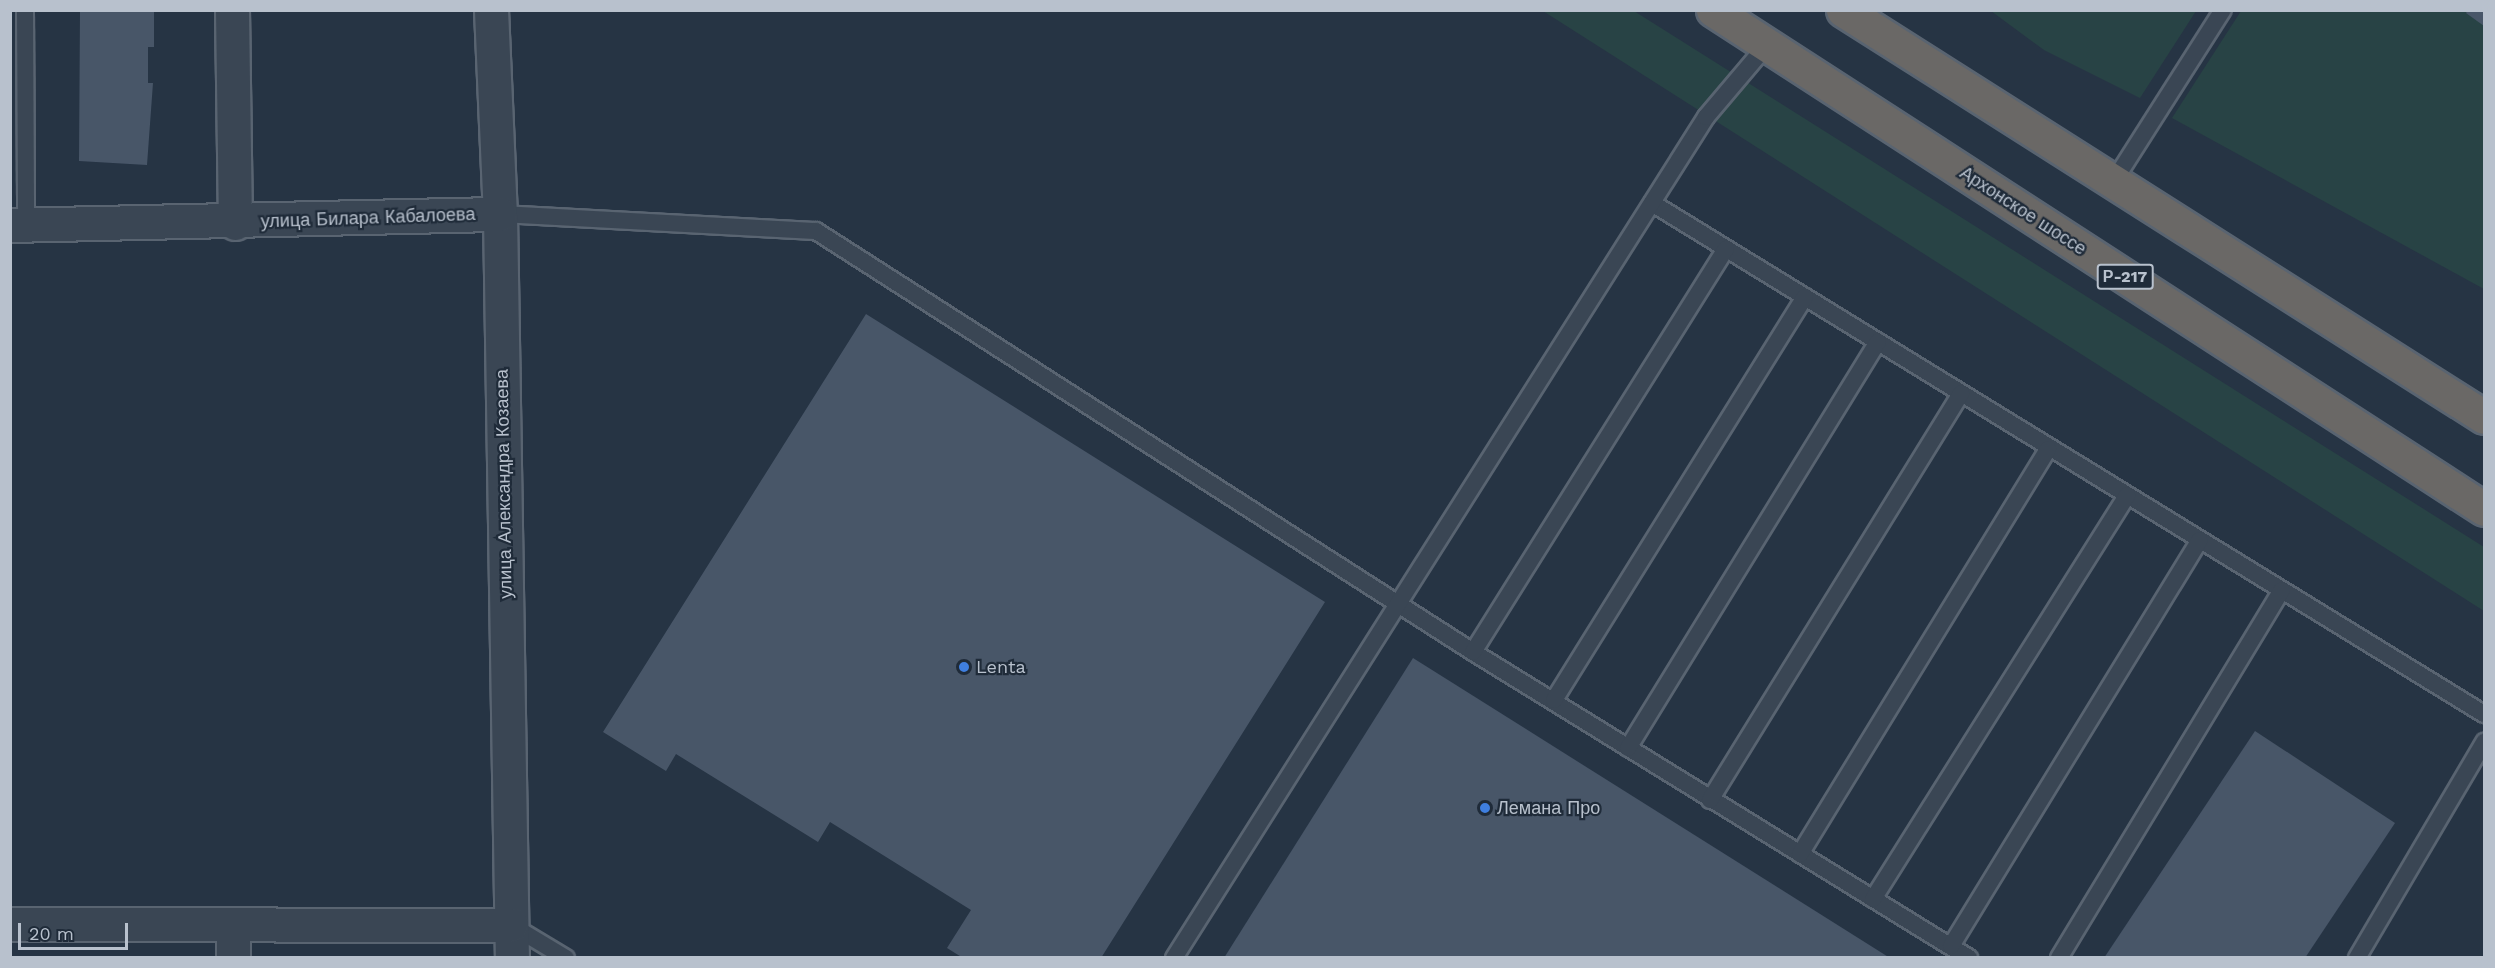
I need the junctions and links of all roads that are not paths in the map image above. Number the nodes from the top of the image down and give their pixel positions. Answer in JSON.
{"nodes":[{"id":1,"x":25,"y":10,"type":"edge"},
{"id":2,"x":232,"y":10,"type":"edge"},
{"id":3,"x":491,"y":10,"type":"edge"},
{"id":4,"x":1713,"y":10,"type":"edge"},
{"id":5,"x":1843,"y":10,"type":"edge"},
{"id":6,"x":2223,"y":10,"type":"edge"},
{"id":7,"x":1876,"y":21,"type":"edge"},
{"id":8,"x":1766,"y":46,"type":"junction"},
{"id":9,"x":2112,"y":184,"type":"junction"},
{"id":10,"x":1652,"y":203,"type":"junction"},
{"id":11,"x":500,"y":214,"type":"junction"},
{"id":12,"x":235,"y":223,"type":"junction"},
{"id":13,"x":18,"y":225,"type":"edge"},
{"id":14,"x":1726,"y":249,"type":"junction"},
{"id":15,"x":1805,"y":297,"type":"junction"},
{"id":16,"x":1878,"y":342,"type":"junction"},
{"id":17,"x":1961,"y":393,"type":"junction"},
{"id":18,"x":2484,"y":417,"type":"edge"},
{"id":19,"x":2048,"y":449,"type":"junction"},
{"id":20,"x":2127,"y":495,"type":"junction"},
{"id":21,"x":2484,"y":509,"type":"edge"},
{"id":22,"x":2200,"y":540,"type":"junction"},
{"id":23,"x":2282,"y":590,"type":"junction"},
{"id":24,"x":1399,"y":604,"type":"junction"},
{"id":25,"x":1473,"y":652,"type":"junction"},
{"id":26,"x":1554,"y":700,"type":"junction"},
{"id":27,"x":2484,"y":714,"type":"edge"},
{"id":28,"x":2484,"y":742,"type":"edge"},
{"id":29,"x":1628,"y":748,"type":"junction"},
{"id":30,"x":1710,"y":800,"type":"junction"},
{"id":31,"x":1800,"y":854,"type":"junction"},
{"id":32,"x":1873,"y":899,"type":"junction"},
{"id":33,"x":10,"y":924,"type":"edge"},
{"id":34,"x":233,"y":925,"type":"junction"},
{"id":35,"x":511,"y":925,"type":"junction"},
{"id":36,"x":1951,"y":946,"type":"junction"},
{"id":37,"x":233,"y":957,"type":"edge"},
{"id":38,"x":512,"y":957,"type":"edge"},
{"id":39,"x":566,"y":957,"type":"edge"},
{"id":40,"x":1174,"y":957,"type":"edge"},
{"id":41,"x":1970,"y":957,"type":"edge"},
{"id":42,"x":2060,"y":957,"type":"edge"},
{"id":43,"x":2357,"y":957,"type":"edge"}],
"edges":[{"from":1,"to":13,"type":"lane"},
{"from":2,"to":12,"type":"street","name":"улица Билара Кабалоева"},
{"from":3,"to":11,"type":"street","name":"улица Александра Козаева"},
{"from":4,"to":8,"type":"highway","name":"Архонское шоссе","number":"Р-217"},
{"from":5,"to":7,"type":"highway"},
{"from":6,"to":9,"type":"lane"},
{"from":7,"to":9,"type":"highway"},
{"from":8,"to":10,"type":"lane"},
{"from":8,"to":21,"type":"highway","name":"Архонское шоссе","number":"Р-217"},
{"from":9,"to":18,"type":"highway"},
{"from":10,"to":14,"type":"lane"},
{"from":10,"to":24,"type":"lane"},
{"from":11,"to":12,"type":"street","name":"улица Билара Кабалоева"},
{"from":11,"to":24,"type":"lane"},
{"from":11,"to":35,"type":"street","name":"улица Александра Козаева"},
{"from":12,"to":13,"type":"street","name":"улица Билара Кабалоева"},
{"from":14,"to":15,"type":"lane"},
{"from":14,"to":25,"type":"lane"},
{"from":15,"to":16,"type":"lane"},
{"from":15,"to":26,"type":"lane"},
{"from":16,"to":17,"type":"lane"},
{"from":16,"to":29,"type":"lane"},
{"from":17,"to":19,"type":"lane"},
{"from":17,"to":30,"type":"lane"},
{"from":19,"to":20,"type":"lane"},
{"from":19,"to":31,"type":"lane"},
{"from":20,"to":22,"type":"lane"},
{"from":20,"to":32,"type":"lane"},
{"from":22,"to":23,"type":"lane"},
{"from":22,"to":36,"type":"lane"},
{"from":23,"to":27,"type":"lane"},
{"from":23,"to":42,"type":"lane"},
{"from":24,"to":25,"type":"lane"},
{"from":24,"to":40,"type":"lane"},
{"from":25,"to":26,"type":"lane"},
{"from":26,"to":29,"type":"lane"},
{"from":28,"to":43,"type":"lane"},
{"from":29,"to":30,"type":"lane"},
{"from":30,"to":31,"type":"lane"},
{"from":31,"to":32,"type":"lane"},
{"from":32,"to":36,"type":"lane"},
{"from":33,"to":34,"type":"street"},
{"from":34,"to":35,"type":"street"},
{"from":34,"to":37,"type":"street"},
{"from":35,"to":38,"type":"street","name":"улица Александра Козаева"},
{"from":35,"to":39,"type":"lane"},
{"from":36,"to":41,"type":"lane"}]}
